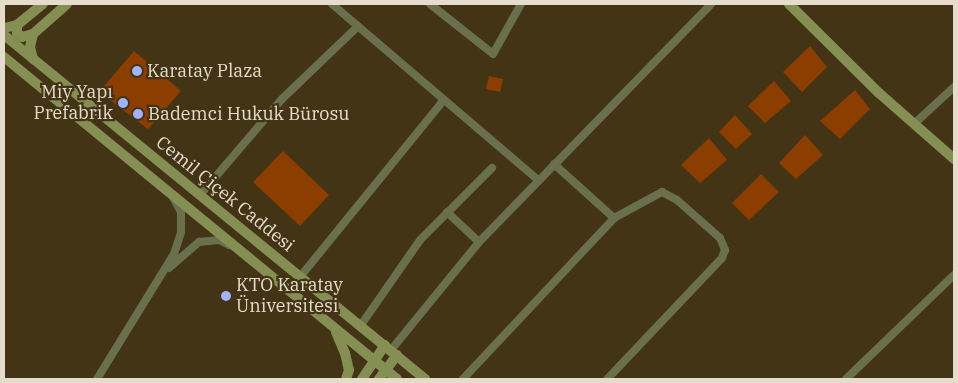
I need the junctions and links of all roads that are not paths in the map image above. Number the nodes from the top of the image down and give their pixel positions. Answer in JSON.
{"nodes":[{"id":1,"x":43,"y":4,"type":"edge"},
{"id":2,"x":67,"y":4,"type":"edge"},
{"id":3,"x":332,"y":4,"type":"edge"},
{"id":4,"x":430,"y":4,"type":"edge"},
{"id":5,"x":522,"y":4,"type":"edge"},
{"id":6,"x":711,"y":4,"type":"edge"},
{"id":7,"x":789,"y":4,"type":"edge"},
{"id":8,"x":16,"y":25,"type":"junction"},
{"id":9,"x":358,"y":26,"type":"junction"},
{"id":10,"x":4,"y":28,"type":"edge"},
{"id":11,"x":33,"y":34,"type":"junction"},
{"id":12,"x":4,"y":35,"type":"edge"},
{"id":13,"x":4,"y":57,"type":"edge"},
{"id":14,"x":34,"y":60,"type":"junction"},
{"id":15,"x":954,"y":87,"type":"edge"},
{"id":16,"x":444,"y":100,"type":"junction"},
{"id":17,"x":914,"y":124,"type":"junction"},
{"id":18,"x":954,"y":158,"type":"edge"},
{"id":19,"x":554,"y":164,"type":"junction"},
{"id":20,"x":492,"y":168,"type":"dead end"},
{"id":21,"x":538,"y":180,"type":"junction"},
{"id":22,"x":171,"y":193,"type":"junction"},
{"id":23,"x":200,"y":195,"type":"junction"},
{"id":24,"x":447,"y":212,"type":"junction"},
{"id":25,"x":614,"y":218,"type":"junction"},
{"id":26,"x":479,"y":242,"type":"junction"},
{"id":27,"x":242,"y":251,"type":"junction"},
{"id":28,"x":164,"y":273,"type":"junction"},
{"id":29,"x":954,"y":275,"type":"edge"},
{"id":30,"x":300,"y":277,"type":"junction"},
{"id":31,"x":361,"y":325,"type":"junction"},
{"id":32,"x":335,"y":329,"type":"junction"},
{"id":33,"x":391,"y":350,"type":"junction"},
{"id":34,"x":374,"y":361,"type":"junction"},
{"id":35,"x":386,"y":370,"type":"junction"},
{"id":36,"x":612,"y":378,"type":"edge"},
{"id":37,"x":97,"y":379,"type":"edge"},
{"id":38,"x":346,"y":379,"type":"edge"},
{"id":39,"x":362,"y":379,"type":"edge"},
{"id":40,"x":379,"y":379,"type":"edge"},
{"id":41,"x":398,"y":379,"type":"edge"},
{"id":42,"x":425,"y":379,"type":"edge"},
{"id":43,"x":463,"y":379,"type":"edge"},
{"id":44,"x":846,"y":379,"type":"edge"}],
"edges":[{"from":1,"to":8,"type":"street"},
{"from":2,"to":11,"type":"street"},
{"from":3,"to":9,"type":"street"},
{"from":4,"to":5,"type":"street"},
{"from":6,"to":19,"type":"street"},
{"from":7,"to":17,"type":"street"},
{"from":8,"to":10,"type":"street"},
{"from":8,"to":11,"type":"street"},
{"from":9,"to":16,"type":"street"},
{"from":9,"to":23,"type":"street"},
{"from":11,"to":14,"type":"street"},
{"from":12,"to":14,"type":"street","name":"Cemil Çiçek Caddesi"},
{"from":13,"to":22,"type":"street","name":"Cemil Çiçek Caddesi"},
{"from":14,"to":23,"type":"street","name":"Cemil Çiçek Caddesi"},
{"from":15,"to":17,"type":"street"},
{"from":16,"to":21,"type":"street"},
{"from":16,"to":30,"type":"street"},
{"from":17,"to":18,"type":"street"},
{"from":19,"to":21,"type":"street"},
{"from":19,"to":25,"type":"street"},
{"from":20,"to":24,"type":"street"},
{"from":21,"to":26,"type":"street"},
{"from":22,"to":27,"type":"street","name":"Cemil Çiçek Caddesi"},
{"from":22,"to":28,"type":"street"},
{"from":23,"to":30,"type":"street","name":"Cemil Çiçek Caddesi"},
{"from":24,"to":26,"type":"street"},
{"from":24,"to":31,"type":"street"},
{"from":25,"to":36,"type":"street"},
{"from":25,"to":43,"type":"street"},
{"from":26,"to":33,"type":"street"},
{"from":27,"to":28,"type":"street"},
{"from":27,"to":32,"type":"street","name":"Cemil Çiçek Caddesi"},
{"from":28,"to":37,"type":"street"},
{"from":29,"to":44,"type":"street"},
{"from":30,"to":31,"type":"street","name":"Cemil Çiçek Caddesi"},
{"from":31,"to":33,"type":"street","name":"Cemil Çiçek Caddesi"},
{"from":32,"to":34,"type":"street","name":"Cemil Çiçek Caddesi"},
{"from":32,"to":38,"type":"street"},
{"from":33,"to":34,"type":"street"},
{"from":33,"to":35,"type":"street"},
{"from":33,"to":42,"type":"street","name":"Cemil Çiçek Caddesi"},
{"from":34,"to":35,"type":"street","name":"Cemil Çiçek Caddesi"},
{"from":34,"to":39,"type":"street"},
{"from":35,"to":40,"type":"street"},
{"from":35,"to":41,"type":"street","name":"Cemil Çiçek Caddesi"}]}
